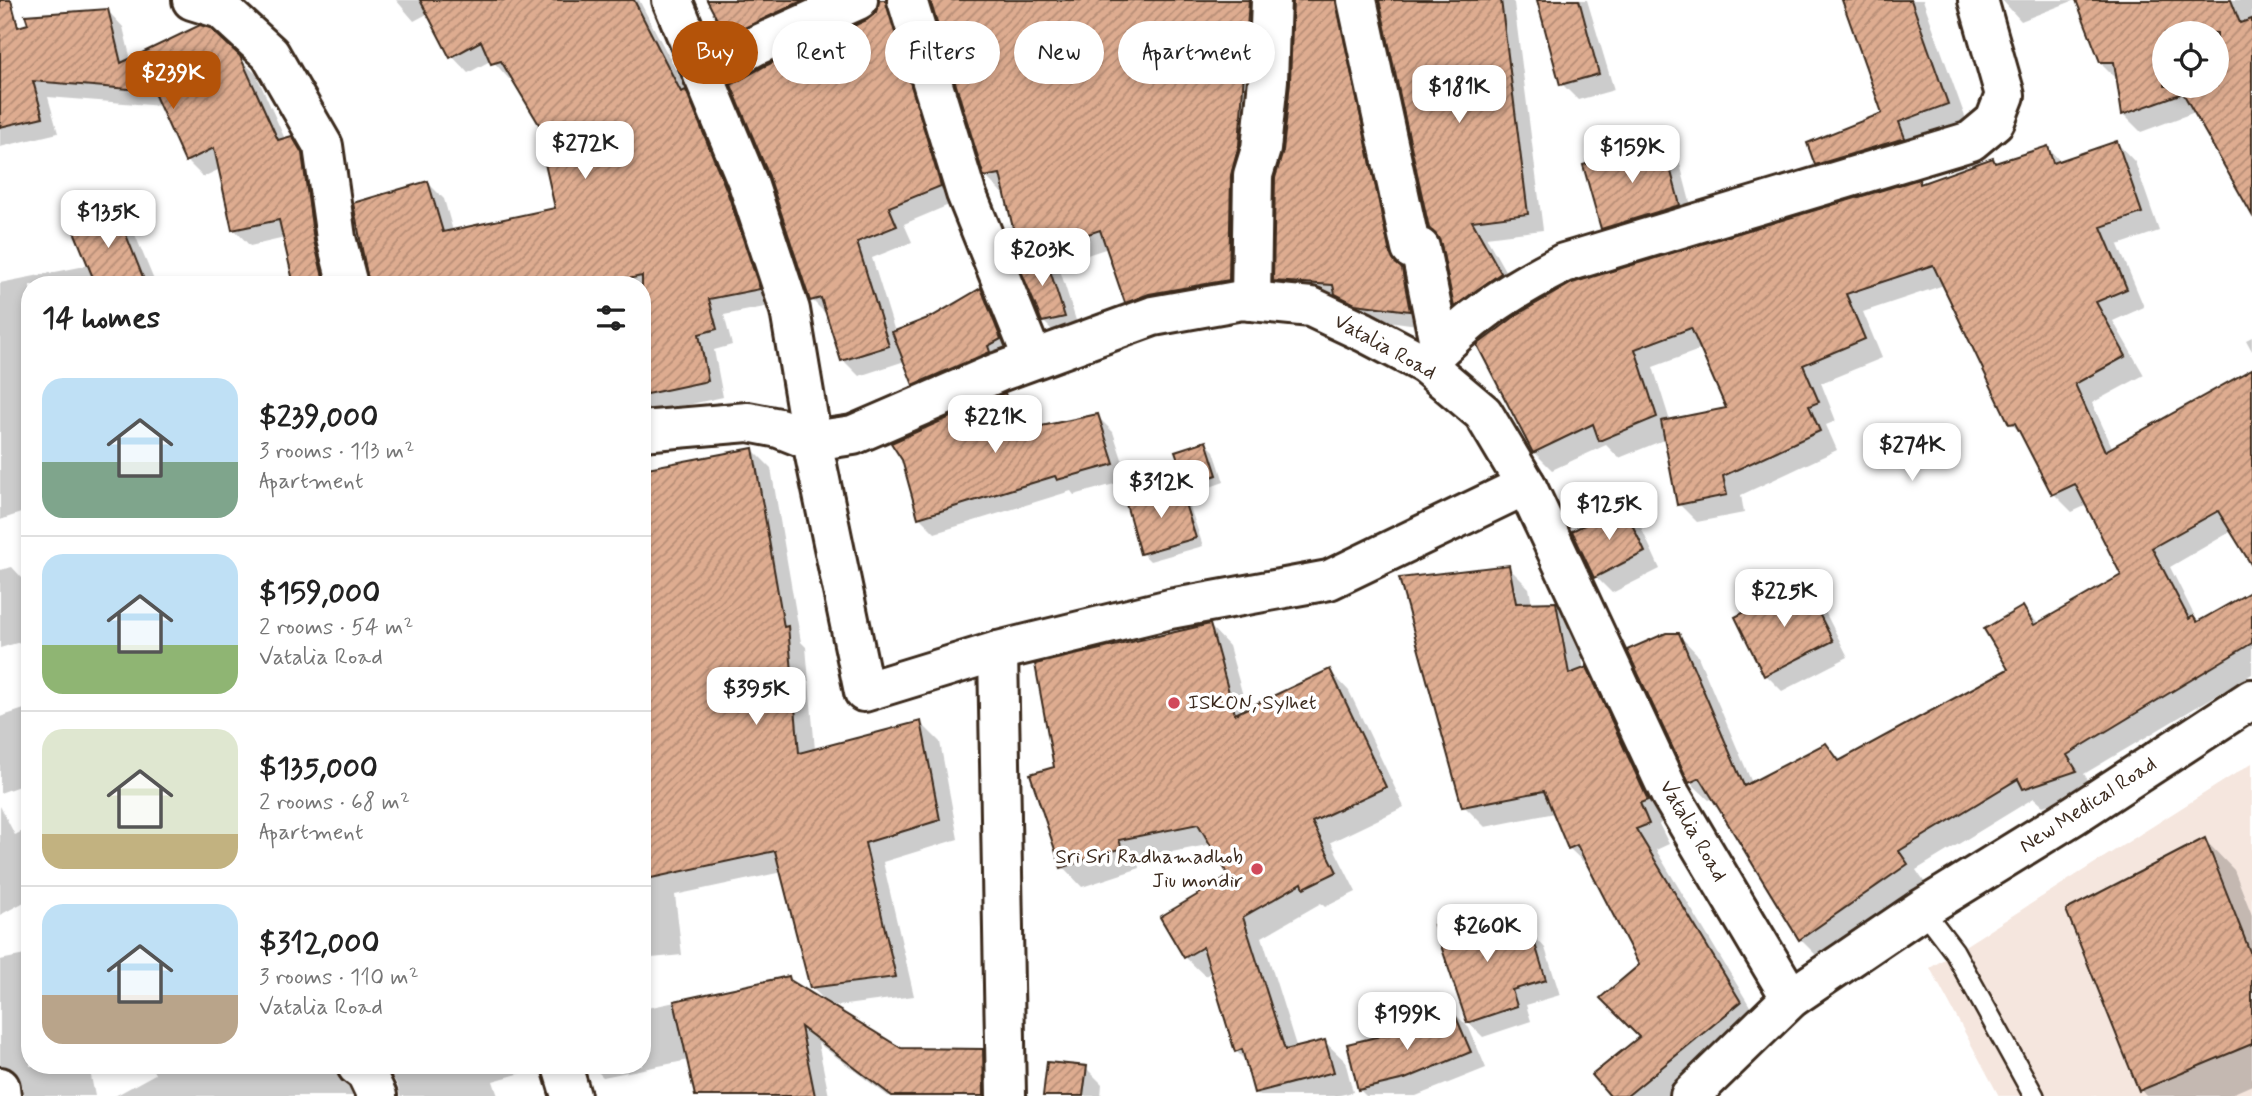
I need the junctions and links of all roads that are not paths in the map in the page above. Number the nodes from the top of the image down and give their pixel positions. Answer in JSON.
{"nodes":[{"id":1,"x":192,"y":0,"type":"edge"},
{"id":2,"x":672,"y":0,"type":"edge"},
{"id":3,"x":858,"y":0,"type":"edge"},
{"id":4,"x":907,"y":0,"type":"edge"},
{"id":5,"x":1271,"y":0,"type":"edge"},
{"id":6,"x":1357,"y":0,"type":"edge"},
{"id":7,"x":1978,"y":0,"type":"edge"},
{"id":8,"x":681,"y":21,"type":"edge"},
{"id":9,"x":758,"y":45,"type":"edge"},
{"id":10,"x":707,"y":84,"type":"edge"},
{"id":11,"x":346,"y":276,"type":"edge"},
{"id":12,"x":1251,"y":301,"type":"junction"},
{"id":13,"x":1433,"y":356,"type":"junction"},
{"id":14,"x":1033,"y":359,"type":"junction"},
{"id":15,"x":651,"y":429,"type":"edge"},
{"id":16,"x":812,"y":441,"type":"junction"},
{"id":17,"x":1526,"y":485,"type":"junction"},
{"id":18,"x":998,"y":651,"type":"junction"},
{"id":19,"x":2252,"y":699,"type":"edge"},
{"id":20,"x":1922,"y":909,"type":"junction"},
{"id":21,"x":1791,"y":998,"type":"junction"},
{"id":22,"x":366,"y":1074,"type":"edge"},
{"id":23,"x":564,"y":1074,"type":"edge"},
{"id":24,"x":0,"y":1087,"type":"edge"},
{"id":25,"x":1,"y":1096,"type":"edge"},
{"id":26,"x":377,"y":1096,"type":"edge"},
{"id":27,"x":571,"y":1096,"type":"edge"},
{"id":28,"x":1006,"y":1096,"type":"edge"},
{"id":29,"x":1690,"y":1096,"type":"edge"},
{"id":30,"x":2034,"y":1096,"type":"edge"}],
"edges":[{"from":1,"to":11,"type":"street"},
{"from":2,"to":8,"type":"street"},
{"from":3,"to":9,"type":"street"},
{"from":4,"to":14,"type":"street"},
{"from":5,"to":12,"type":"street"},
{"from":6,"to":13,"type":"street"},
{"from":7,"to":13,"type":"street"},
{"from":10,"to":16,"type":"street"},
{"from":12,"to":13,"type":"street","name":"Vatalia Road"},
{"from":12,"to":14,"type":"street","name":"Vatalia Road"},
{"from":13,"to":17,"type":"street","name":"Vatalia Road"},
{"from":14,"to":16,"type":"street","name":"Vatalia Road"},
{"from":15,"to":16,"type":"street","name":"Vatalia Road"},
{"from":16,"to":18,"type":"street"},
{"from":17,"to":18,"type":"street"},
{"from":17,"to":21,"type":"street","name":"Vatalia Road"},
{"from":18,"to":28,"type":"street"},
{"from":19,"to":20,"type":"street","name":"New Medical Road"},
{"from":20,"to":21,"type":"street","name":"New Medical Road"},
{"from":20,"to":30,"type":"lane"},
{"from":21,"to":29,"type":"street","name":"New Medical Road"},
{"from":22,"to":26,"type":"street"},
{"from":23,"to":27,"type":"street"},
{"from":24,"to":25,"type":"street"}]}
